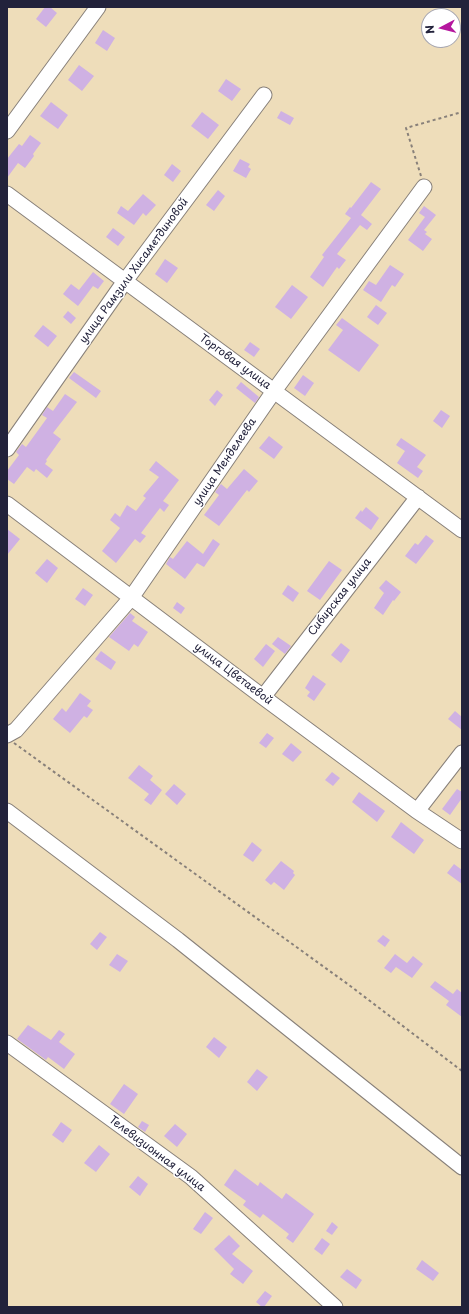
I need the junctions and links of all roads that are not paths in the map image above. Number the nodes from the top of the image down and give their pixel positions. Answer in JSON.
{"nodes":[{"id":1,"x":98,"y":7,"type":"edge"},
{"id":2,"x":264,"y":95,"type":"dead end"},
{"id":3,"x":7,"y":131,"type":"edge"},
{"id":4,"x":424,"y":187,"type":"road end"},
{"id":5,"x":7,"y":194,"type":"edge"},
{"id":6,"x":125,"y":281,"type":"junction"},
{"id":7,"x":274,"y":391,"type":"junction"},
{"id":8,"x":7,"y":449,"type":"edge"},
{"id":9,"x":418,"y":497,"type":"junction"},
{"id":10,"x":7,"y":504,"type":"edge"},
{"id":11,"x":462,"y":530,"type":"edge"},
{"id":12,"x":131,"y":598,"type":"junction"},
{"id":13,"x":263,"y":697,"type":"junction"},
{"id":14,"x":12,"y":736,"type":"edge"},
{"id":15,"x":462,"y":753,"type":"edge"},
{"id":16,"x":7,"y":811,"type":"edge"},
{"id":17,"x":417,"y":811,"type":"junction"},
{"id":18,"x":462,"y":841,"type":"edge"},
{"id":19,"x":7,"y":1043,"type":"edge"},
{"id":20,"x":462,"y":1167,"type":"edge"},
{"id":21,"x":334,"y":1307,"type":"edge"}],
"edges":[{"from":1,"to":3,"type":"street"},
{"from":2,"to":6,"type":"street","name":"улица Рамзили Хисаметдиновой"},
{"from":4,"to":7,"type":"street","name":"улица Менделеева"},
{"from":5,"to":6,"type":"street","name":"Торговая улица"},
{"from":6,"to":7,"type":"street","name":"Торговая улица"},
{"from":6,"to":8,"type":"street","name":"улица Рамзили Хисаметдиновой"},
{"from":7,"to":9,"type":"street","name":"Торговая улица"},
{"from":7,"to":12,"type":"street","name":"улица Менделеева"},
{"from":9,"to":11,"type":"street","name":"Торговая улица"},
{"from":9,"to":13,"type":"street","name":"Сибирская улица"},
{"from":10,"to":12,"type":"street","name":"улица Цветаевой"},
{"from":12,"to":13,"type":"street","name":"улица Цветаевой"},
{"from":12,"to":14,"type":"street","name":"улица Менделеева"},
{"from":13,"to":17,"type":"street","name":"улица Цветаевой"},
{"from":15,"to":17,"type":"street"},
{"from":16,"to":20,"type":"street"},
{"from":17,"to":18,"type":"street","name":"улица Цветаевой"},
{"from":19,"to":21,"type":"street","name":"Телевизионная улица"}]}
